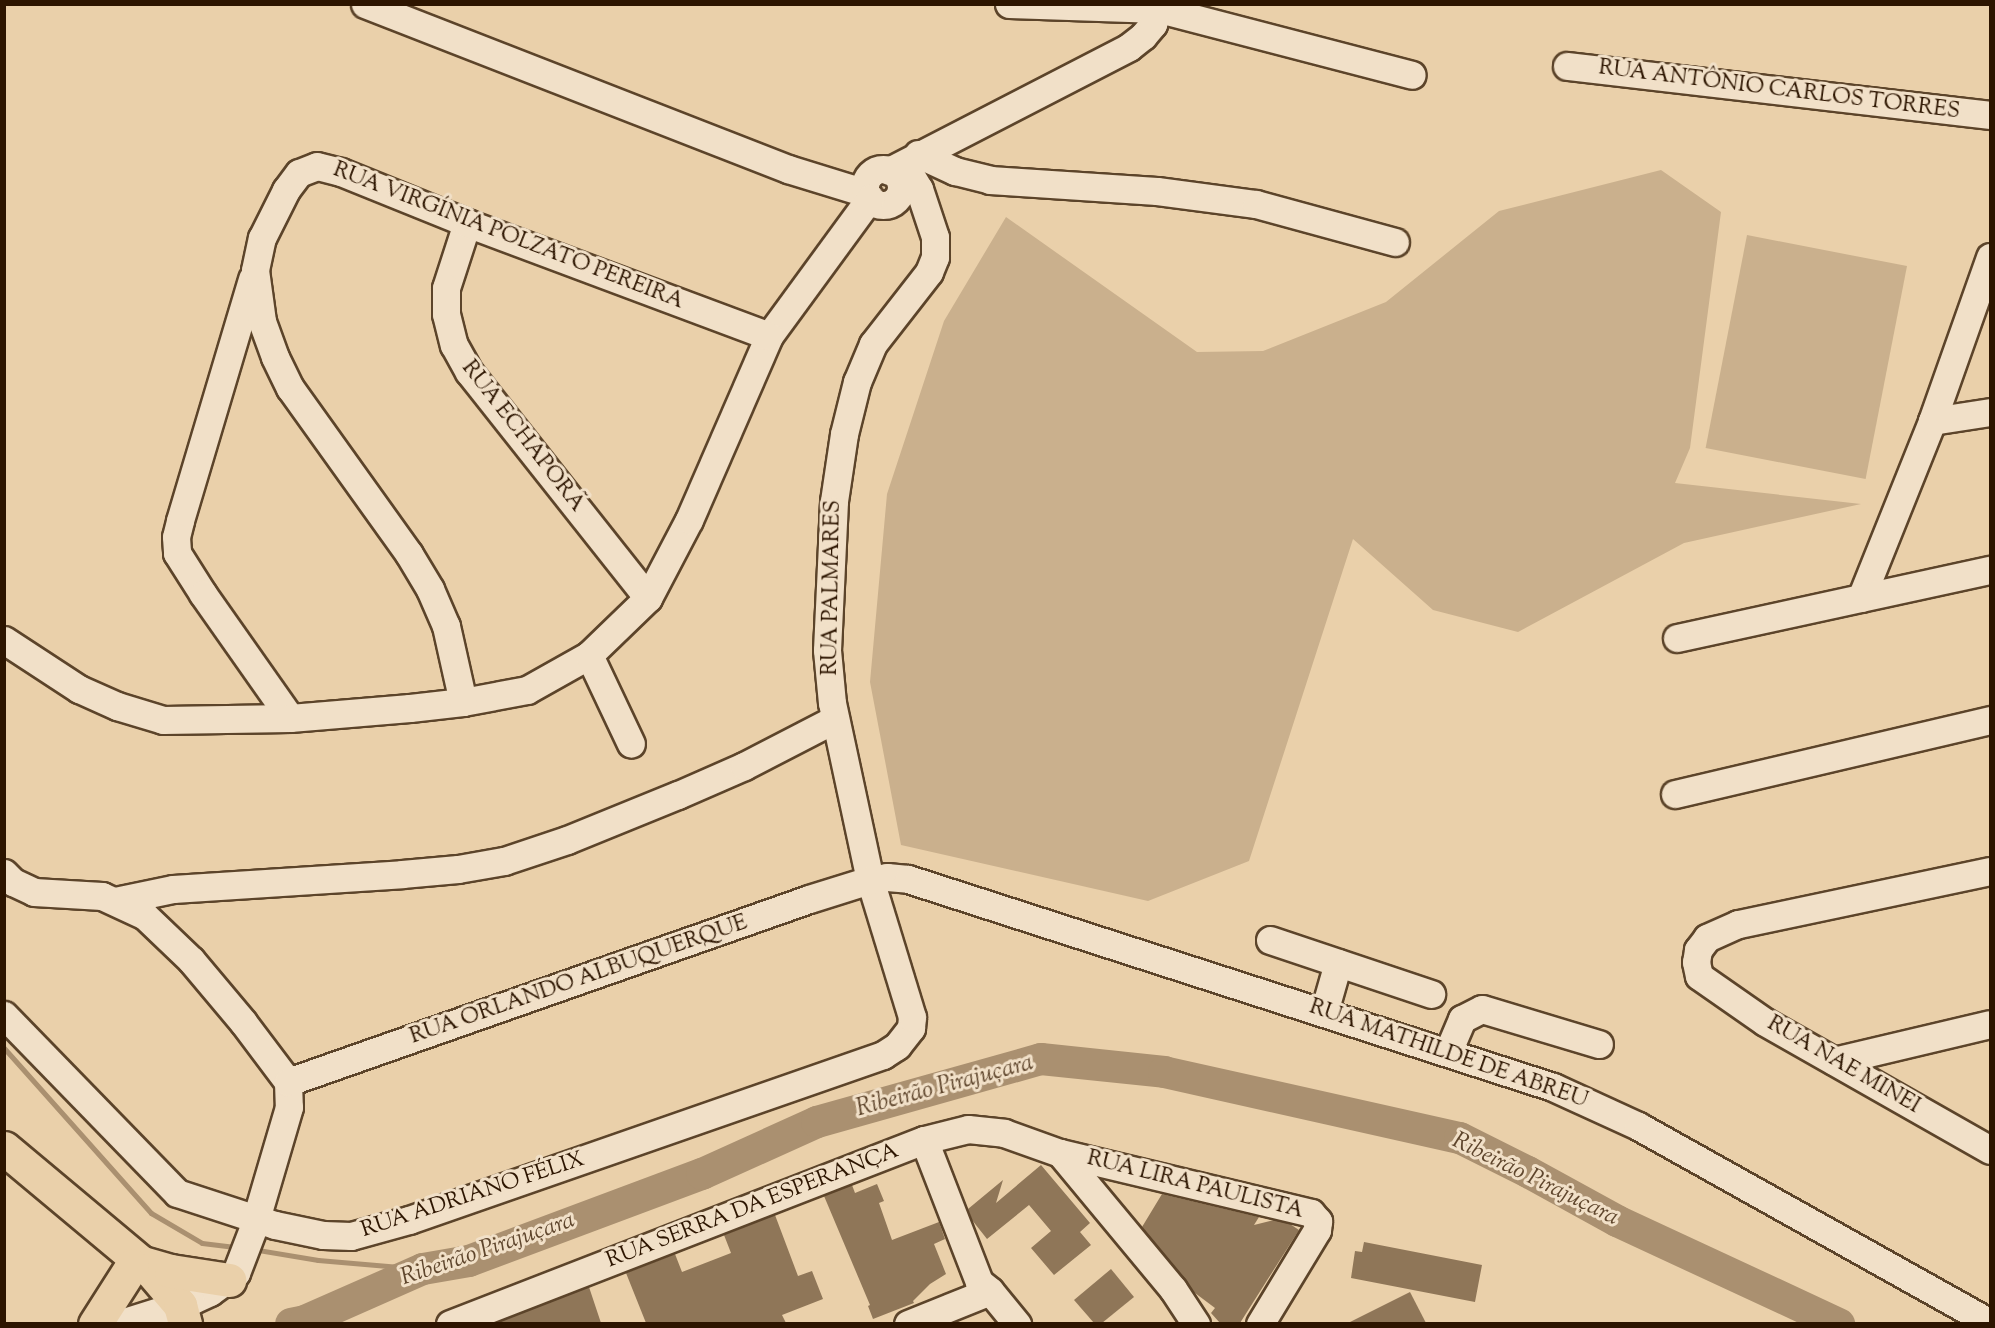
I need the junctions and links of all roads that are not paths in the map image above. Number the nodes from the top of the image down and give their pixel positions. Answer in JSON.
{"nodes":[{"id":1,"x":365,"y":4,"type":"edge"},
{"id":2,"x":1009,"y":4,"type":"edge"},
{"id":3,"x":1159,"y":7,"type":"edge"},
{"id":4,"x":1567,"y":66,"type":"dead end"},
{"id":5,"x":1412,"y":75,"type":"dead end"},
{"id":6,"x":1990,"y":115,"type":"edge"},
{"id":7,"x":897,"y":182,"type":"junction"},
{"id":8,"x":467,"y":223,"type":"junction"},
{"id":9,"x":1395,"y":242,"type":"dead end"},
{"id":10,"x":1990,"y":257,"type":"edge"},
{"id":11,"x":255,"y":270,"type":"junction"},
{"id":12,"x":769,"y":336,"type":"junction"},
{"id":13,"x":1990,"y":412,"type":"edge"},
{"id":14,"x":1932,"y":421,"type":"junction"},
{"id":15,"x":1990,"y":570,"type":"edge"},
{"id":16,"x":648,"y":598,"type":"junction"},
{"id":17,"x":1861,"y":598,"type":"junction"},
{"id":18,"x":1677,"y":638,"type":"dead end"},
{"id":19,"x":4,"y":640,"type":"edge"},
{"id":20,"x":590,"y":655,"type":"junction"},
{"id":21,"x":463,"y":702,"type":"junction"},
{"id":22,"x":290,"y":717,"type":"junction"},
{"id":23,"x":835,"y":719,"type":"junction"},
{"id":24,"x":1990,"y":720,"type":"edge"},
{"id":25,"x":631,"y":744,"type":"dead end"},
{"id":26,"x":1675,"y":794,"type":"dead end"},
{"id":27,"x":1990,"y":871,"type":"edge"},
{"id":28,"x":4,"y":873,"type":"edge"},
{"id":29,"x":870,"y":880,"type":"junction"},
{"id":30,"x":115,"y":901,"type":"junction"},
{"id":31,"x":1270,"y":940,"type":"dead end"},
{"id":32,"x":1338,"y":963,"type":"junction"},
{"id":33,"x":1431,"y":994,"type":"dead end"},
{"id":34,"x":1324,"y":1012,"type":"junction"},
{"id":35,"x":4,"y":1015,"type":"edge"},
{"id":36,"x":912,"y":1017,"type":"joint"},
{"id":37,"x":1990,"y":1024,"type":"edge"},
{"id":38,"x":1599,"y":1044,"type":"dead end"},
{"id":39,"x":1448,"y":1052,"type":"junction"},
{"id":40,"x":1834,"y":1061,"type":"junction"},
{"id":41,"x":288,"y":1082,"type":"junction"},
{"id":42,"x":924,"y":1140,"type":"junction"},
{"id":43,"x":4,"y":1149,"type":"edge"},
{"id":44,"x":1990,"y":1150,"type":"edge"},
{"id":45,"x":1060,"y":1153,"type":"junction"},
{"id":46,"x":255,"y":1223,"type":"junction"},
{"id":47,"x":143,"y":1263,"type":"junction"},
{"id":48,"x":228,"y":1273,"type":"junction"},
{"id":49,"x":990,"y":1291,"type":"junction"},
{"id":50,"x":174,"y":1315,"type":"edge"},
{"id":51,"x":95,"y":1323,"type":"edge"},
{"id":52,"x":118,"y":1323,"type":"edge"},
{"id":53,"x":450,"y":1323,"type":"edge"},
{"id":54,"x":908,"y":1323,"type":"edge"},
{"id":55,"x":1017,"y":1323,"type":"edge"},
{"id":56,"x":1197,"y":1323,"type":"edge"},
{"id":57,"x":1260,"y":1323,"type":"edge"},
{"id":58,"x":1990,"y":1323,"type":"edge"}],
"edges":[{"from":1,"to":7,"type":"street"},
{"from":2,"to":3,"type":"street"},
{"from":3,"to":5,"type":"street"},
{"from":3,"to":7,"type":"street"},
{"from":4,"to":6,"type":"street","name":"RUA ANTÔNIO CARLOS TORRES"},
{"from":7,"to":9,"type":"street"},
{"from":7,"to":12,"type":"street"},
{"from":7,"to":23,"type":"street","name":"RUA PALMARES"},
{"from":8,"to":11,"type":"street","name":"RUA VIRGÍNIA POLZATO PEREIRA"},
{"from":8,"to":12,"type":"street","name":"RUA VIRGÍNIA POLZATO PEREIRA"},
{"from":8,"to":16,"type":"street","name":"RUA ECHAPORÃ"},
{"from":10,"to":14,"type":"street"},
{"from":11,"to":21,"type":"street","name":"RUA VIRGÍNIA POLZATO PEREIRA"},
{"from":11,"to":22,"type":"street"},
{"from":12,"to":16,"type":"street"},
{"from":13,"to":14,"type":"street"},
{"from":14,"to":17,"type":"street"},
{"from":15,"to":17,"type":"street"},
{"from":16,"to":20,"type":"street"},
{"from":17,"to":18,"type":"street"},
{"from":19,"to":22,"type":"street"},
{"from":20,"to":21,"type":"street"},
{"from":20,"to":25,"type":"street"},
{"from":21,"to":22,"type":"street"},
{"from":23,"to":29,"type":"street","name":"RUA PALMARES"},
{"from":23,"to":30,"type":"street"},
{"from":24,"to":26,"type":"street"},
{"from":27,"to":40,"type":"street","name":"RUA NAE MINEI"},
{"from":28,"to":30,"type":"street"},
{"from":29,"to":34,"type":"street","name":"RUA MATHILDE DE ABREU"},
{"from":29,"to":36,"type":"street","name":"RUA PALMARES"},
{"from":29,"to":41,"type":"street","name":"RUA ORLANDO ALBUQUERQUE"},
{"from":30,"to":41,"type":"street"},
{"from":31,"to":32,"type":"street"},
{"from":32,"to":33,"type":"street"},
{"from":32,"to":34,"type":"street"},
{"from":34,"to":39,"type":"street","name":"RUA MATHILDE DE ABREU"},
{"from":35,"to":46,"type":"street","name":"RUA ADRIANO FÉLIX"},
{"from":36,"to":46,"type":"street","name":"RUA ADRIANO FÉLIX"},
{"from":37,"to":40,"type":"street"},
{"from":38,"to":39,"type":"street"},
{"from":39,"to":58,"type":"street","name":"RUA MATHILDE DE ABREU"},
{"from":40,"to":44,"type":"street","name":"RUA NAE MINEI"},
{"from":41,"to":46,"type":"street"},
{"from":42,"to":45,"type":"street","name":"RUA SERRA DA ESPERANÇA"},
{"from":42,"to":49,"type":"street"},
{"from":42,"to":53,"type":"street","name":"RUA SERRA DA ESPERANÇA"},
{"from":43,"to":47,"type":"main road"},
{"from":45,"to":56,"type":"street"},
{"from":45,"to":57,"type":"street","name":"RUA LIRA PAULISTA"},
{"from":46,"to":48,"type":"street"},
{"from":47,"to":48,"type":"main road"},
{"from":47,"to":50,"type":"main road"},
{"from":47,"to":51,"type":"main road"},
{"from":48,"to":50,"type":"street"},
{"from":49,"to":54,"type":"street"},
{"from":49,"to":55,"type":"street"},
{"from":50,"to":52,"type":"street"}]}
